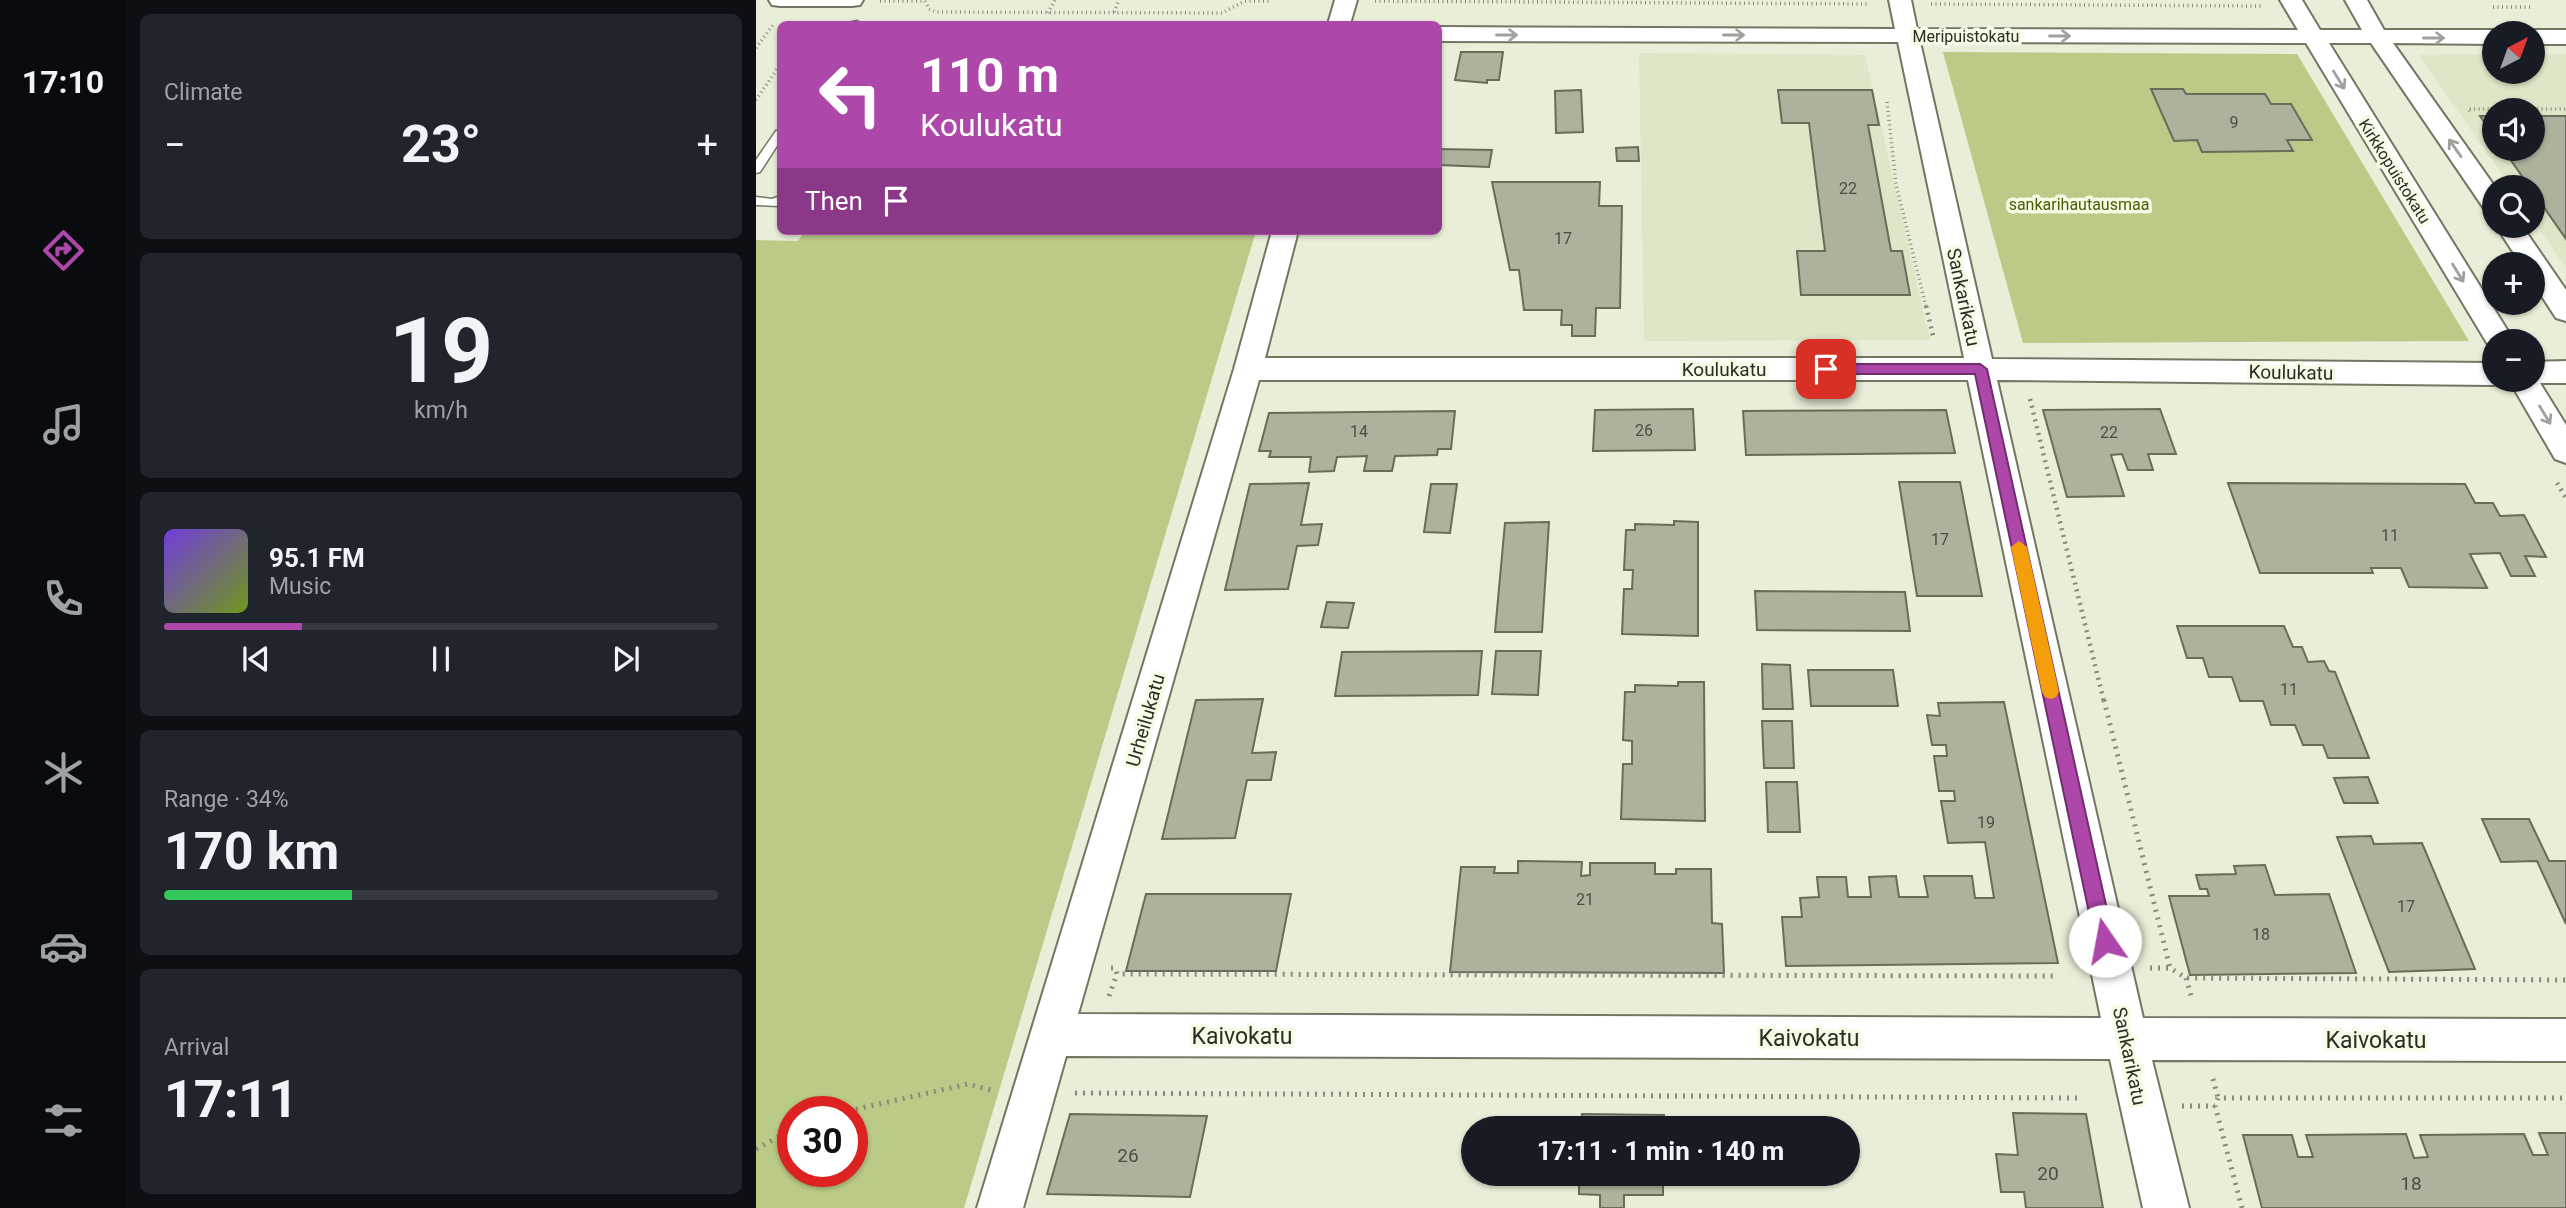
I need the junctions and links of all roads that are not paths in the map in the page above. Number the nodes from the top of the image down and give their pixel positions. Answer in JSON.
{"nodes":[{"id":1,"x":780,"y":0,"type":"edge"},
{"id":2,"x":852,"y":0,"type":"edge"},
{"id":3,"x":2356,"y":0,"type":"edge"},
{"id":4,"x":1355,"y":1,"type":"edge"},
{"id":5,"x":1913,"y":2,"type":"edge"},
{"id":6,"x":2283,"y":3,"type":"edge"},
{"id":7,"x":856,"y":21,"type":"edge"},
{"id":8,"x":1341,"y":21,"type":"edge"},
{"id":9,"x":1442,"y":34,"type":"edge"},
{"id":10,"x":1908,"y":36,"type":"junction"},
{"id":11,"x":2313,"y":37,"type":"junction"},
{"id":12,"x":2482,"y":37,"type":"edge"},
{"id":13,"x":2545,"y":37,"type":"edge"},
{"id":14,"x":2566,"y":37,"type":"edge"},
{"id":15,"x":2378,"y":38,"type":"junction"},
{"id":16,"x":777,"y":138,"type":"edge"},
{"id":17,"x":756,"y":169,"type":"edge"},
{"id":18,"x":2482,"y":183,"type":"edge"},
{"id":19,"x":756,"y":201,"type":"edge"},
{"id":20,"x":777,"y":201,"type":"edge"},
{"id":21,"x":1284,"y":235,"type":"edge"},
{"id":22,"x":2517,"y":238,"type":"edge"},
{"id":23,"x":2566,"y":311,"type":"edge"},
{"id":24,"x":2493,"y":329,"type":"edge"},
{"id":25,"x":1248,"y":369,"type":"junction"},
{"id":26,"x":1980,"y":369,"type":"junction"},
{"id":27,"x":2566,"y":372,"type":"edge"},
{"id":28,"x":2545,"y":373,"type":"edge"},
{"id":29,"x":2482,"y":374,"type":"edge"},
{"id":30,"x":2530,"y":392,"type":"edge"},
{"id":31,"x":2566,"y":451,"type":"edge"},
{"id":32,"x":1051,"y":1035,"type":"junction"},
{"id":33,"x":2126,"y":1040,"type":"junction"},
{"id":34,"x":2566,"y":1040,"type":"edge"},
{"id":35,"x":1000,"y":1208,"type":"edge"},
{"id":36,"x":2166,"y":1208,"type":"edge"}],
"edges":[{"from":1,"to":2,"type":"street"},
{"from":2,"to":7,"type":"street"},
{"from":3,"to":15,"type":"street"},
{"from":4,"to":8,"type":"street"},
{"from":5,"to":10,"type":"street","name":"Sankarikatu"},
{"from":6,"to":11,"type":"street","name":"Kirkkopuistokatu"},
{"from":9,"to":10,"type":"street","name":"Meripuistokatu","one_way":true},
{"from":10,"to":11,"type":"street","name":"Meripuistokatu","one_way":true},
{"from":10,"to":26,"type":"street","name":"Sankarikatu"},
{"from":11,"to":15,"type":"street","name":"Meripuistokatu"},
{"from":11,"to":24,"type":"street","name":"Kirkkopuistokatu","one_way":true},
{"from":15,"to":12,"type":"street","name":"Meripuistokatu","one_way":true},
{"from":13,"to":14,"type":"street"},
{"from":18,"to":15,"type":"street","one_way":true},
{"from":16,"to":17,"type":"lane"},
{"from":19,"to":20,"type":"lane"},
{"from":21,"to":25,"type":"street","name":"Urheilukatu"},
{"from":22,"to":23,"type":"street"},
{"from":25,"to":26,"type":"street","name":"Koulukatu"},
{"from":25,"to":32,"type":"street","name":"Urheilukatu"},
{"from":26,"to":29,"type":"street","name":"Koulukatu"},
{"from":26,"to":33,"type":"street","name":"Sankarikatu"},
{"from":27,"to":28,"type":"street"},
{"from":30,"to":31,"type":"street","one_way":true},
{"from":32,"to":33,"type":"street","name":"Kaivokatu"},
{"from":32,"to":35,"type":"street","name":"Urheilukatu"},
{"from":33,"to":34,"type":"street","name":"Kaivokatu"},
{"from":33,"to":36,"type":"street","name":"Sankarikatu"}]}
